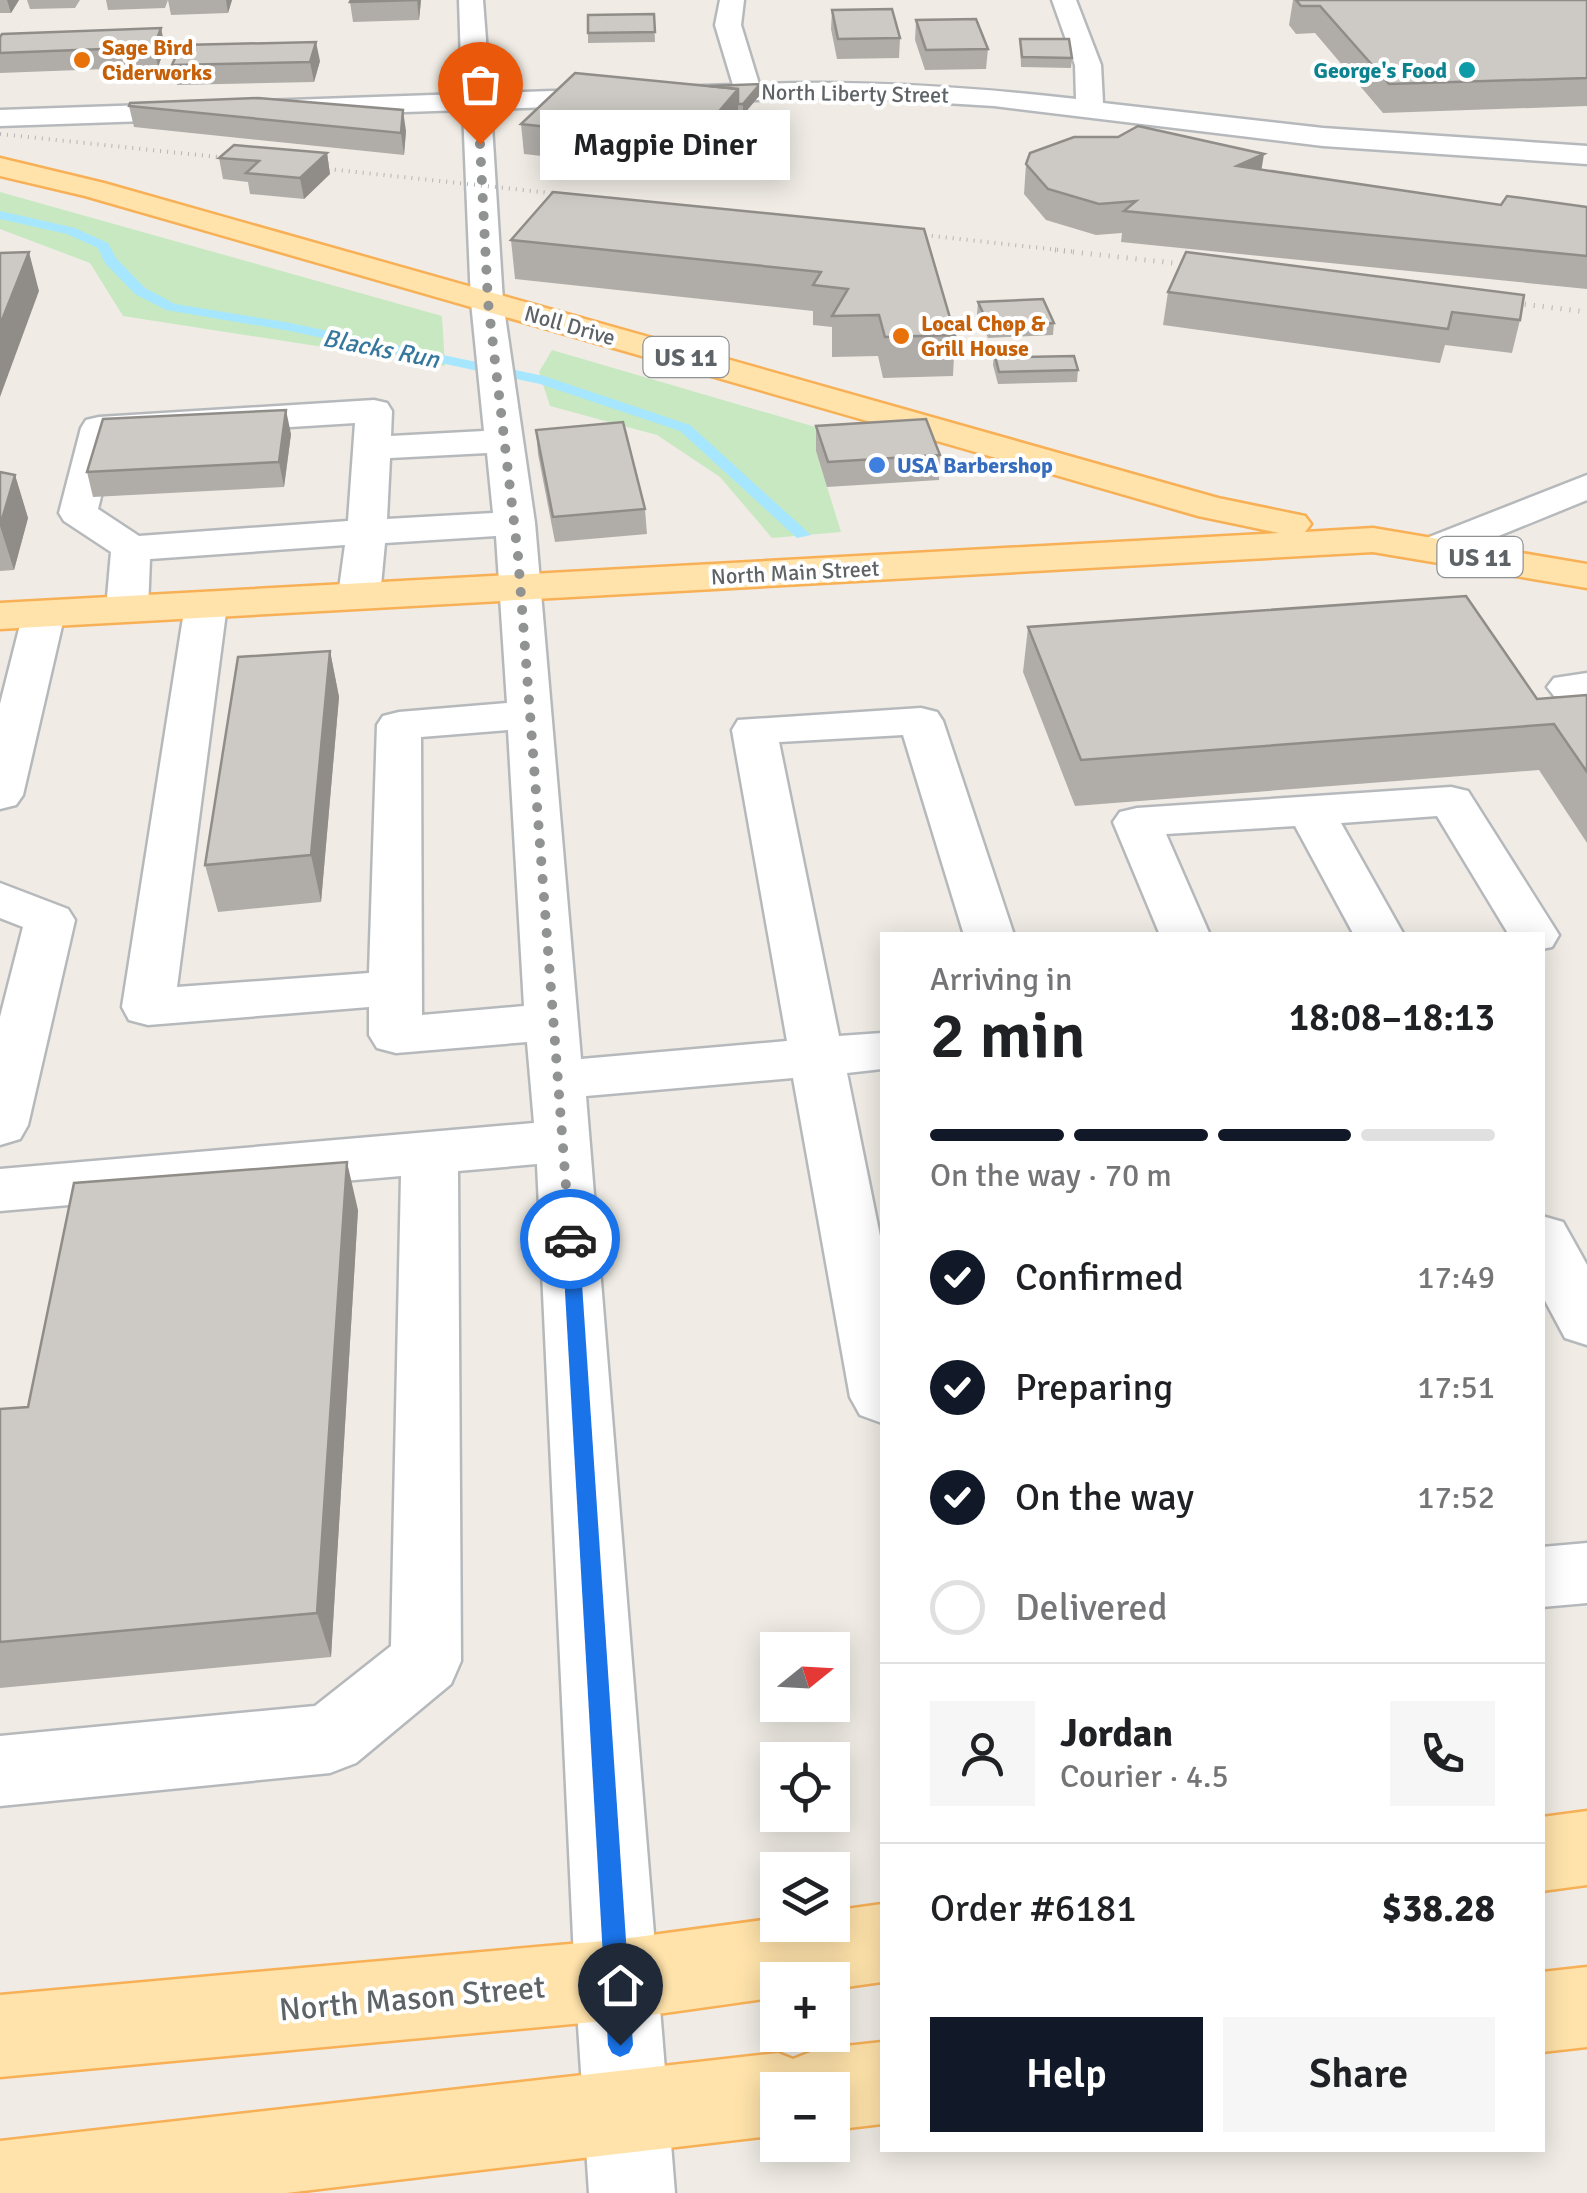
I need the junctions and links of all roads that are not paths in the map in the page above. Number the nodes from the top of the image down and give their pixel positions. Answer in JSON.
{"nodes":[{"id":1,"x":470,"y":0,"type":"edge"},
{"id":2,"x":732,"y":0,"type":"edge"},
{"id":3,"x":1064,"y":0,"type":"edge"},
{"id":4,"x":748,"y":91,"type":"junction"},
{"id":5,"x":478,"y":100,"type":"junction"},
{"id":6,"x":1090,"y":111,"type":"junction"},
{"id":7,"x":0,"y":118,"type":"edge"},
{"id":8,"x":1587,"y":155,"type":"edge"},
{"id":9,"x":0,"y":168,"type":"edge"},
{"id":10,"x":488,"y":302,"type":"junction"},
{"id":11,"x":506,"y":441,"type":"junction"},
{"id":12,"x":372,"y":448,"type":"junction"},
{"id":13,"x":1587,"y":486,"type":"edge"},
{"id":14,"x":515,"y":523,"type":"junction"},
{"id":15,"x":367,"y":532,"type":"junction"},
{"id":16,"x":1373,"y":540,"type":"junction"},
{"id":17,"x":131,"y":548,"type":"junction"},
{"id":18,"x":1434,"y":549,"type":"junction"},
{"id":19,"x":1587,"y":576,"type":"edge"},
{"id":20,"x":520,"y":587,"type":"junction"},
{"id":21,"x":359,"y":596,"type":"junction"},
{"id":22,"x":206,"y":604,"type":"junction"},
{"id":23,"x":127,"y":609,"type":"junction"},
{"id":24,"x":44,"y":614,"type":"junction"},
{"id":25,"x":0,"y":616,"type":"edge"},
{"id":26,"x":530,"y":715,"type":"junction"},
{"id":27,"x":0,"y":795,"type":"edge"},
{"id":28,"x":1310,"y":812,"type":"junction"},
{"id":29,"x":0,"y":899,"type":"edge"},
{"id":30,"x":987,"y":932,"type":"edge"},
{"id":31,"x":1183,"y":932,"type":"edge"},
{"id":32,"x":1377,"y":932,"type":"edge"},
{"id":33,"x":1532,"y":932,"type":"edge"},
{"id":34,"x":395,"y":988,"type":"junction"},
{"id":35,"x":554,"y":1051,"type":"junction"},
{"id":36,"x":880,"y":1051,"type":"edge"},
{"id":37,"x":820,"y":1057,"type":"junction"},
{"id":38,"x":0,"y":1125,"type":"edge"},
{"id":39,"x":564,"y":1142,"type":"junction"},
{"id":40,"x":430,"y":1153,"type":"junction"},
{"id":41,"x":0,"y":1190,"type":"edge"},
{"id":42,"x":1545,"y":1244,"type":"edge"},
{"id":43,"x":1587,"y":1321,"type":"edge"},
{"id":44,"x":880,"y":1386,"type":"edge"},
{"id":45,"x":1587,"y":1573,"type":"edge"},
{"id":46,"x":1545,"y":1577,"type":"edge"},
{"id":47,"x":0,"y":1770,"type":"edge"},
{"id":48,"x":1587,"y":1848,"type":"edge"},
{"id":49,"x":1545,"y":1854,"type":"edge"},
{"id":50,"x":880,"y":1943,"type":"edge"},
{"id":51,"x":615,"y":1980,"type":"junction"},
{"id":52,"x":1587,"y":2008,"type":"edge"},
{"id":53,"x":1545,"y":2012,"type":"edge"},
{"id":54,"x":0,"y":2036,"type":"edge"},
{"id":55,"x":880,"y":2083,"type":"edge"},
{"id":56,"x":850,"y":2086,"type":"edge"},
{"id":57,"x":760,"y":2096,"type":"edge"},
{"id":58,"x":626,"y":2110,"type":"junction"},
{"id":59,"x":0,"y":2184,"type":"edge"},
{"id":60,"x":632,"y":2193,"type":"edge"}],
"edges":[{"from":1,"to":5,"type":"street"},
{"from":2,"to":4,"type":"street"},
{"from":3,"to":6,"type":"street"},
{"from":4,"to":5,"type":"street","name":"North Liberty Street"},
{"from":4,"to":6,"type":"street","name":"North Liberty Street"},
{"from":5,"to":7,"type":"street","name":"North Liberty Street"},
{"from":5,"to":10,"type":"street"},
{"from":6,"to":8,"type":"street","name":"North Liberty Street"},
{"from":9,"to":10,"type":"main road","name":"Noll Drive","number":"US 11"},
{"from":10,"to":11,"type":"street"},
{"from":10,"to":16,"type":"main road","name":"Noll Drive","number":"US 11"},
{"from":11,"to":12,"type":"street"},
{"from":11,"to":14,"type":"street"},
{"from":12,"to":15,"type":"street"},
{"from":12,"to":17,"type":"street"},
{"from":13,"to":18,"type":"street"},
{"from":14,"to":15,"type":"street"},
{"from":14,"to":20,"type":"street"},
{"from":15,"to":17,"type":"street"},
{"from":15,"to":21,"type":"street"},
{"from":16,"to":18,"type":"main road","name":"North Main Street","number":"US 11"},
{"from":16,"to":20,"type":"main road","name":"North Main Street","number":"US 11"},
{"from":17,"to":23,"type":"street"},
{"from":18,"to":19,"type":"main road","name":"North Main Street","number":"US 11"},
{"from":20,"to":21,"type":"main road","name":"North Main Street","number":"US 11"},
{"from":20,"to":26,"type":"street"},
{"from":21,"to":22,"type":"main road","name":"North Main Street","number":"US 11"},
{"from":22,"to":23,"type":"main road","name":"North Main Street","number":"US 11"},
{"from":22,"to":34,"type":"street"},
{"from":23,"to":24,"type":"main road","name":"North Main Street","number":"US 11"},
{"from":24,"to":25,"type":"main road","name":"North Main Street","number":"US 11"},
{"from":24,"to":27,"type":"street"},
{"from":26,"to":34,"type":"street"},
{"from":26,"to":35,"type":"street"},
{"from":28,"to":31,"type":"street"},
{"from":28,"to":32,"type":"street"},
{"from":28,"to":33,"type":"street"},
{"from":29,"to":38,"type":"street"},
{"from":30,"to":37,"type":"street"},
{"from":34,"to":35,"type":"street"},
{"from":35,"to":37,"type":"street"},
{"from":35,"to":39,"type":"street"},
{"from":36,"to":37,"type":"street"},
{"from":37,"to":44,"type":"street"},
{"from":39,"to":40,"type":"street"},
{"from":39,"to":51,"type":"street"},
{"from":40,"to":41,"type":"street"},
{"from":40,"to":47,"type":"street"},
{"from":42,"to":43,"type":"street"},
{"from":45,"to":46,"type":"street"},
{"from":48,"to":49,"type":"main road"},
{"from":50,"to":51,"type":"main road","name":"North Mason Street"},
{"from":51,"to":54,"type":"main road","name":"North Mason Street"},
{"from":51,"to":58,"type":"street"},
{"from":52,"to":53,"type":"main road"},
{"from":55,"to":56,"type":"main road"},
{"from":57,"to":58,"type":"main road"},
{"from":58,"to":59,"type":"main road"},
{"from":58,"to":60,"type":"street"}]}
